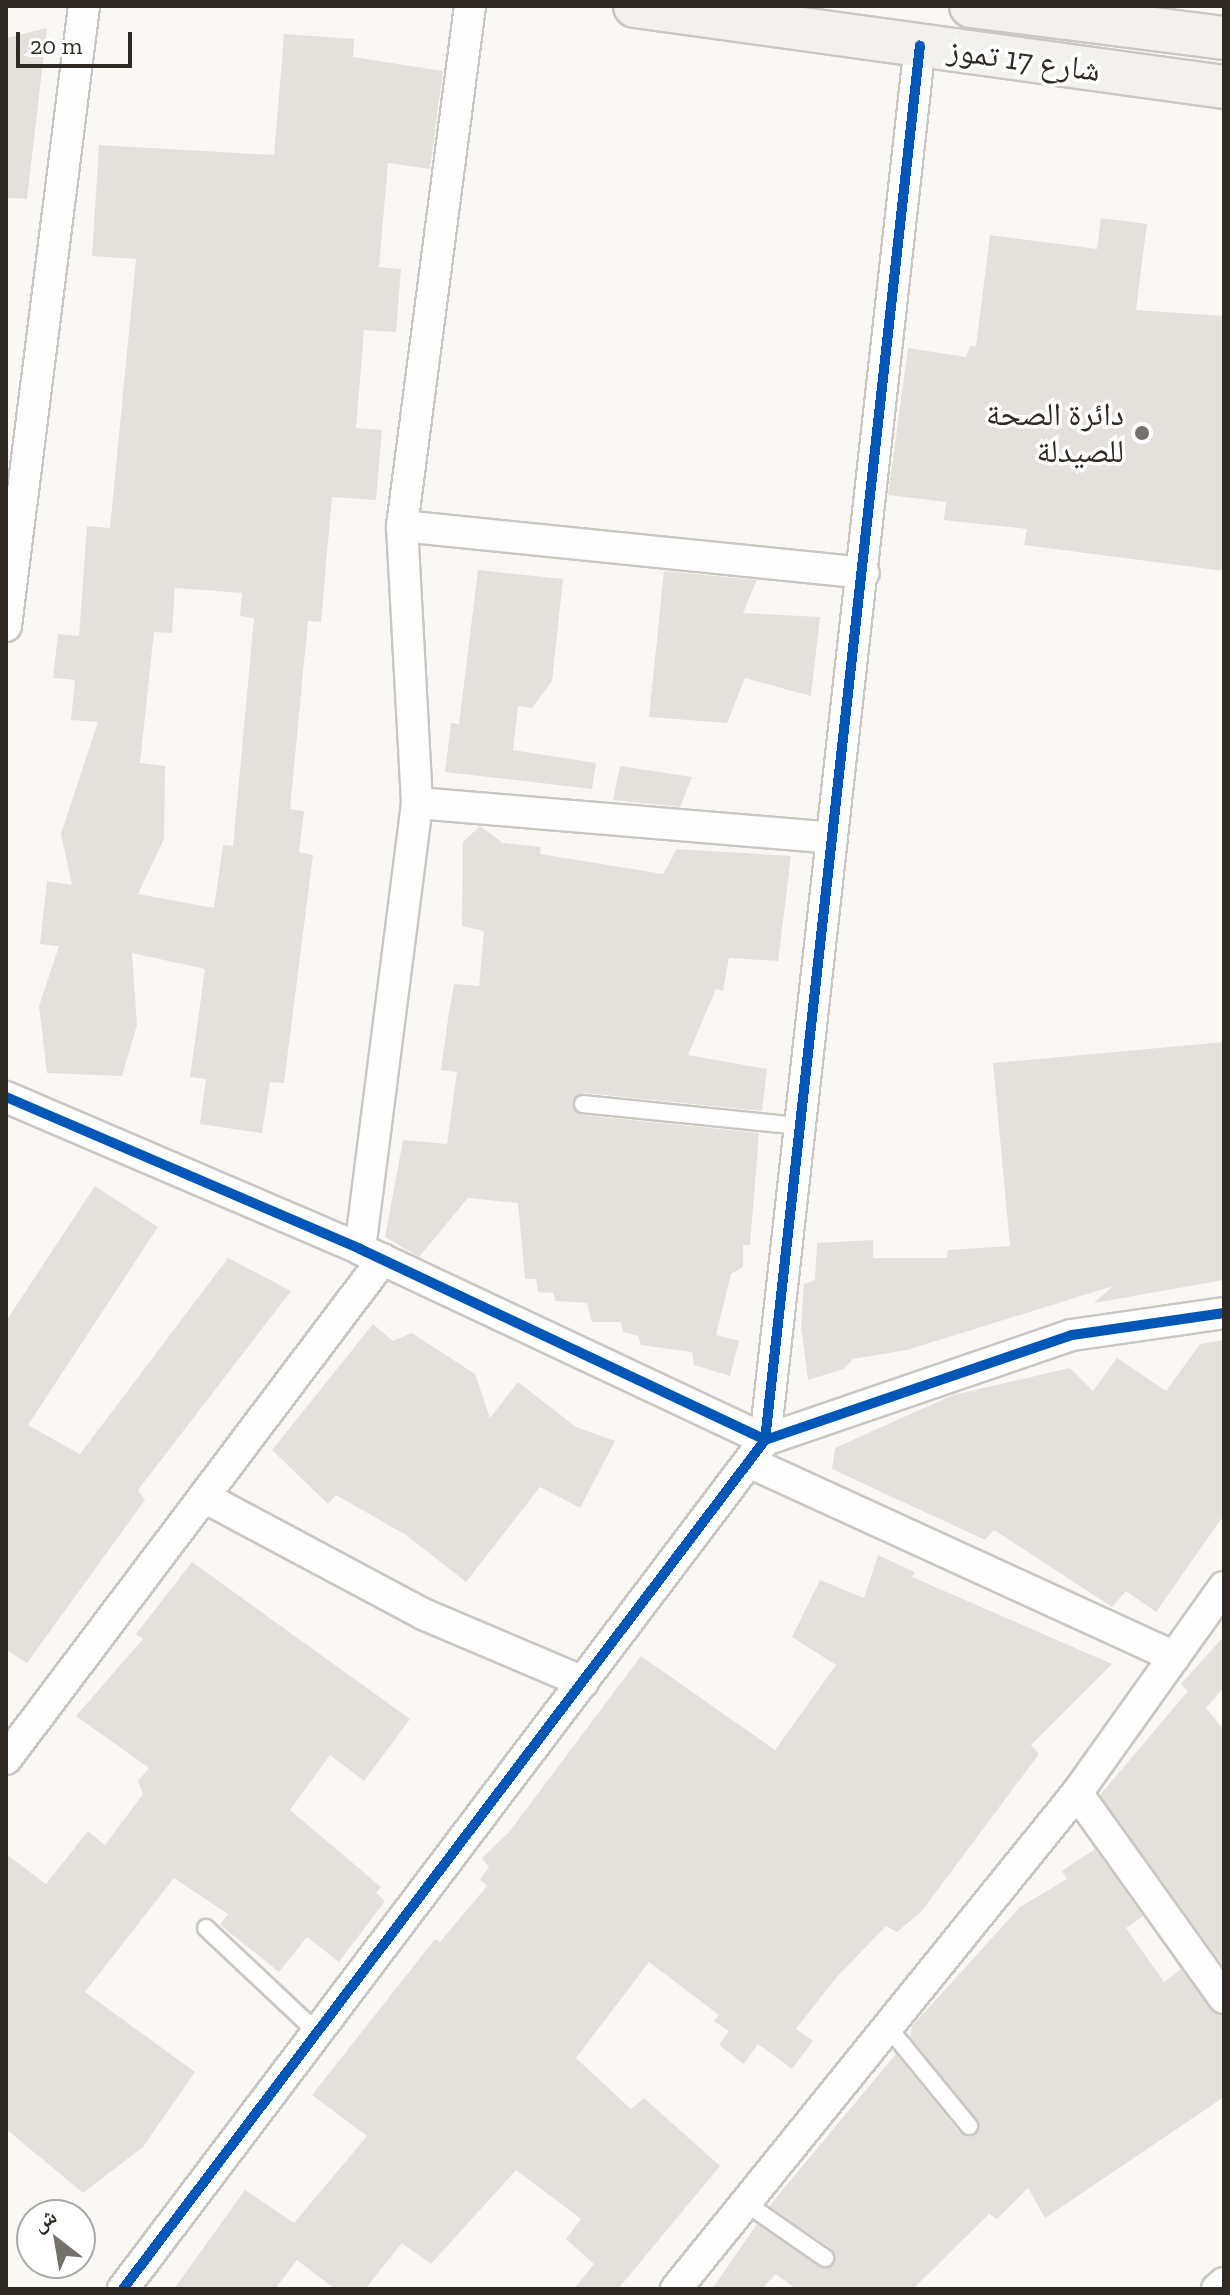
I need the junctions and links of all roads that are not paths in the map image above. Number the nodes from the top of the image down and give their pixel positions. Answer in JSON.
{"nodes":[{"id":1,"x":84,"y":6,"type":"edge"},
{"id":2,"x":470,"y":6,"type":"edge"},
{"id":3,"x":635,"y":6,"type":"edge"},
{"id":4,"x":971,"y":6,"type":"edge"},
{"id":5,"x":1224,"y":38,"type":"edge"},
{"id":6,"x":920,"y":46,"type":"junction"},
{"id":7,"x":1224,"y":87,"type":"edge"},
{"id":8,"x":402,"y":526,"type":"junction"},
{"id":9,"x":864,"y":573,"type":"junction"},
{"id":10,"x":6,"y":626,"type":"edge"},
{"id":11,"x":417,"y":803,"type":"junction"},
{"id":12,"x":832,"y":838,"type":"junction"},
{"id":13,"x":6,"y":1097,"type":"edge"},
{"id":14,"x":583,"y":1104,"type":"dead end"},
{"id":15,"x":800,"y":1126,"type":"junction"},
{"id":16,"x":372,"y":1254,"type":"junction"},
{"id":17,"x":1224,"y":1313,"type":"edge"},
{"id":18,"x":757,"y":1451,"type":"junction"},
{"id":19,"x":204,"y":1497,"type":"junction"},
{"id":20,"x":1224,"y":1587,"type":"edge"},
{"id":21,"x":1174,"y":1657,"type":"junction"},
{"id":22,"x":583,"y":1682,"type":"junction"},
{"id":23,"x":6,"y":1759,"type":"edge"},
{"id":24,"x":1077,"y":1793,"type":"junction"},
{"id":25,"x":206,"y":1928,"type":"dead end"},
{"id":26,"x":1224,"y":1998,"type":"edge"},
{"id":27,"x":888,"y":2027,"type":"junction"},
{"id":28,"x":319,"y":2034,"type":"junction"},
{"id":29,"x":969,"y":2126,"type":"dead end"},
{"id":30,"x":747,"y":2204,"type":"junction"},
{"id":31,"x":825,"y":2258,"type":"dead end"},
{"id":32,"x":1224,"y":2283,"type":"edge"},
{"id":33,"x":123,"y":2289,"type":"edge"},
{"id":34,"x":676,"y":2289,"type":"edge"},
{"id":35,"x":1217,"y":2289,"type":"edge"}],
"edges":[{"from":1,"to":10,"type":"street"},
{"from":2,"to":8,"type":"street"},
{"from":3,"to":6,"type":"main road","name":"شارع 17 تموز"},
{"from":4,"to":5,"type":"main road","name":"شارع 17 تموز"},
{"from":6,"to":7,"type":"main road","name":"شارع 17 تموز"},
{"from":6,"to":9,"type":"street"},
{"from":8,"to":9,"type":"street"},
{"from":8,"to":11,"type":"street"},
{"from":9,"to":12,"type":"street"},
{"from":11,"to":12,"type":"street"},
{"from":11,"to":16,"type":"street"},
{"from":12,"to":15,"type":"street"},
{"from":13,"to":16,"type":"street"},
{"from":14,"to":15,"type":"lane"},
{"from":15,"to":18,"type":"street"},
{"from":16,"to":18,"type":"street"},
{"from":16,"to":19,"type":"street"},
{"from":17,"to":18,"type":"street"},
{"from":18,"to":21,"type":"street"},
{"from":18,"to":22,"type":"street"},
{"from":19,"to":22,"type":"street"},
{"from":19,"to":23,"type":"street"},
{"from":20,"to":21,"type":"street"},
{"from":21,"to":24,"type":"street"},
{"from":22,"to":28,"type":"street"},
{"from":24,"to":26,"type":"street"},
{"from":24,"to":27,"type":"street"},
{"from":25,"to":28,"type":"lane"},
{"from":27,"to":29,"type":"lane"},
{"from":27,"to":30,"type":"street"},
{"from":28,"to":33,"type":"street"},
{"from":30,"to":31,"type":"lane"},
{"from":30,"to":34,"type":"street"},
{"from":32,"to":35,"type":"street"}]}
